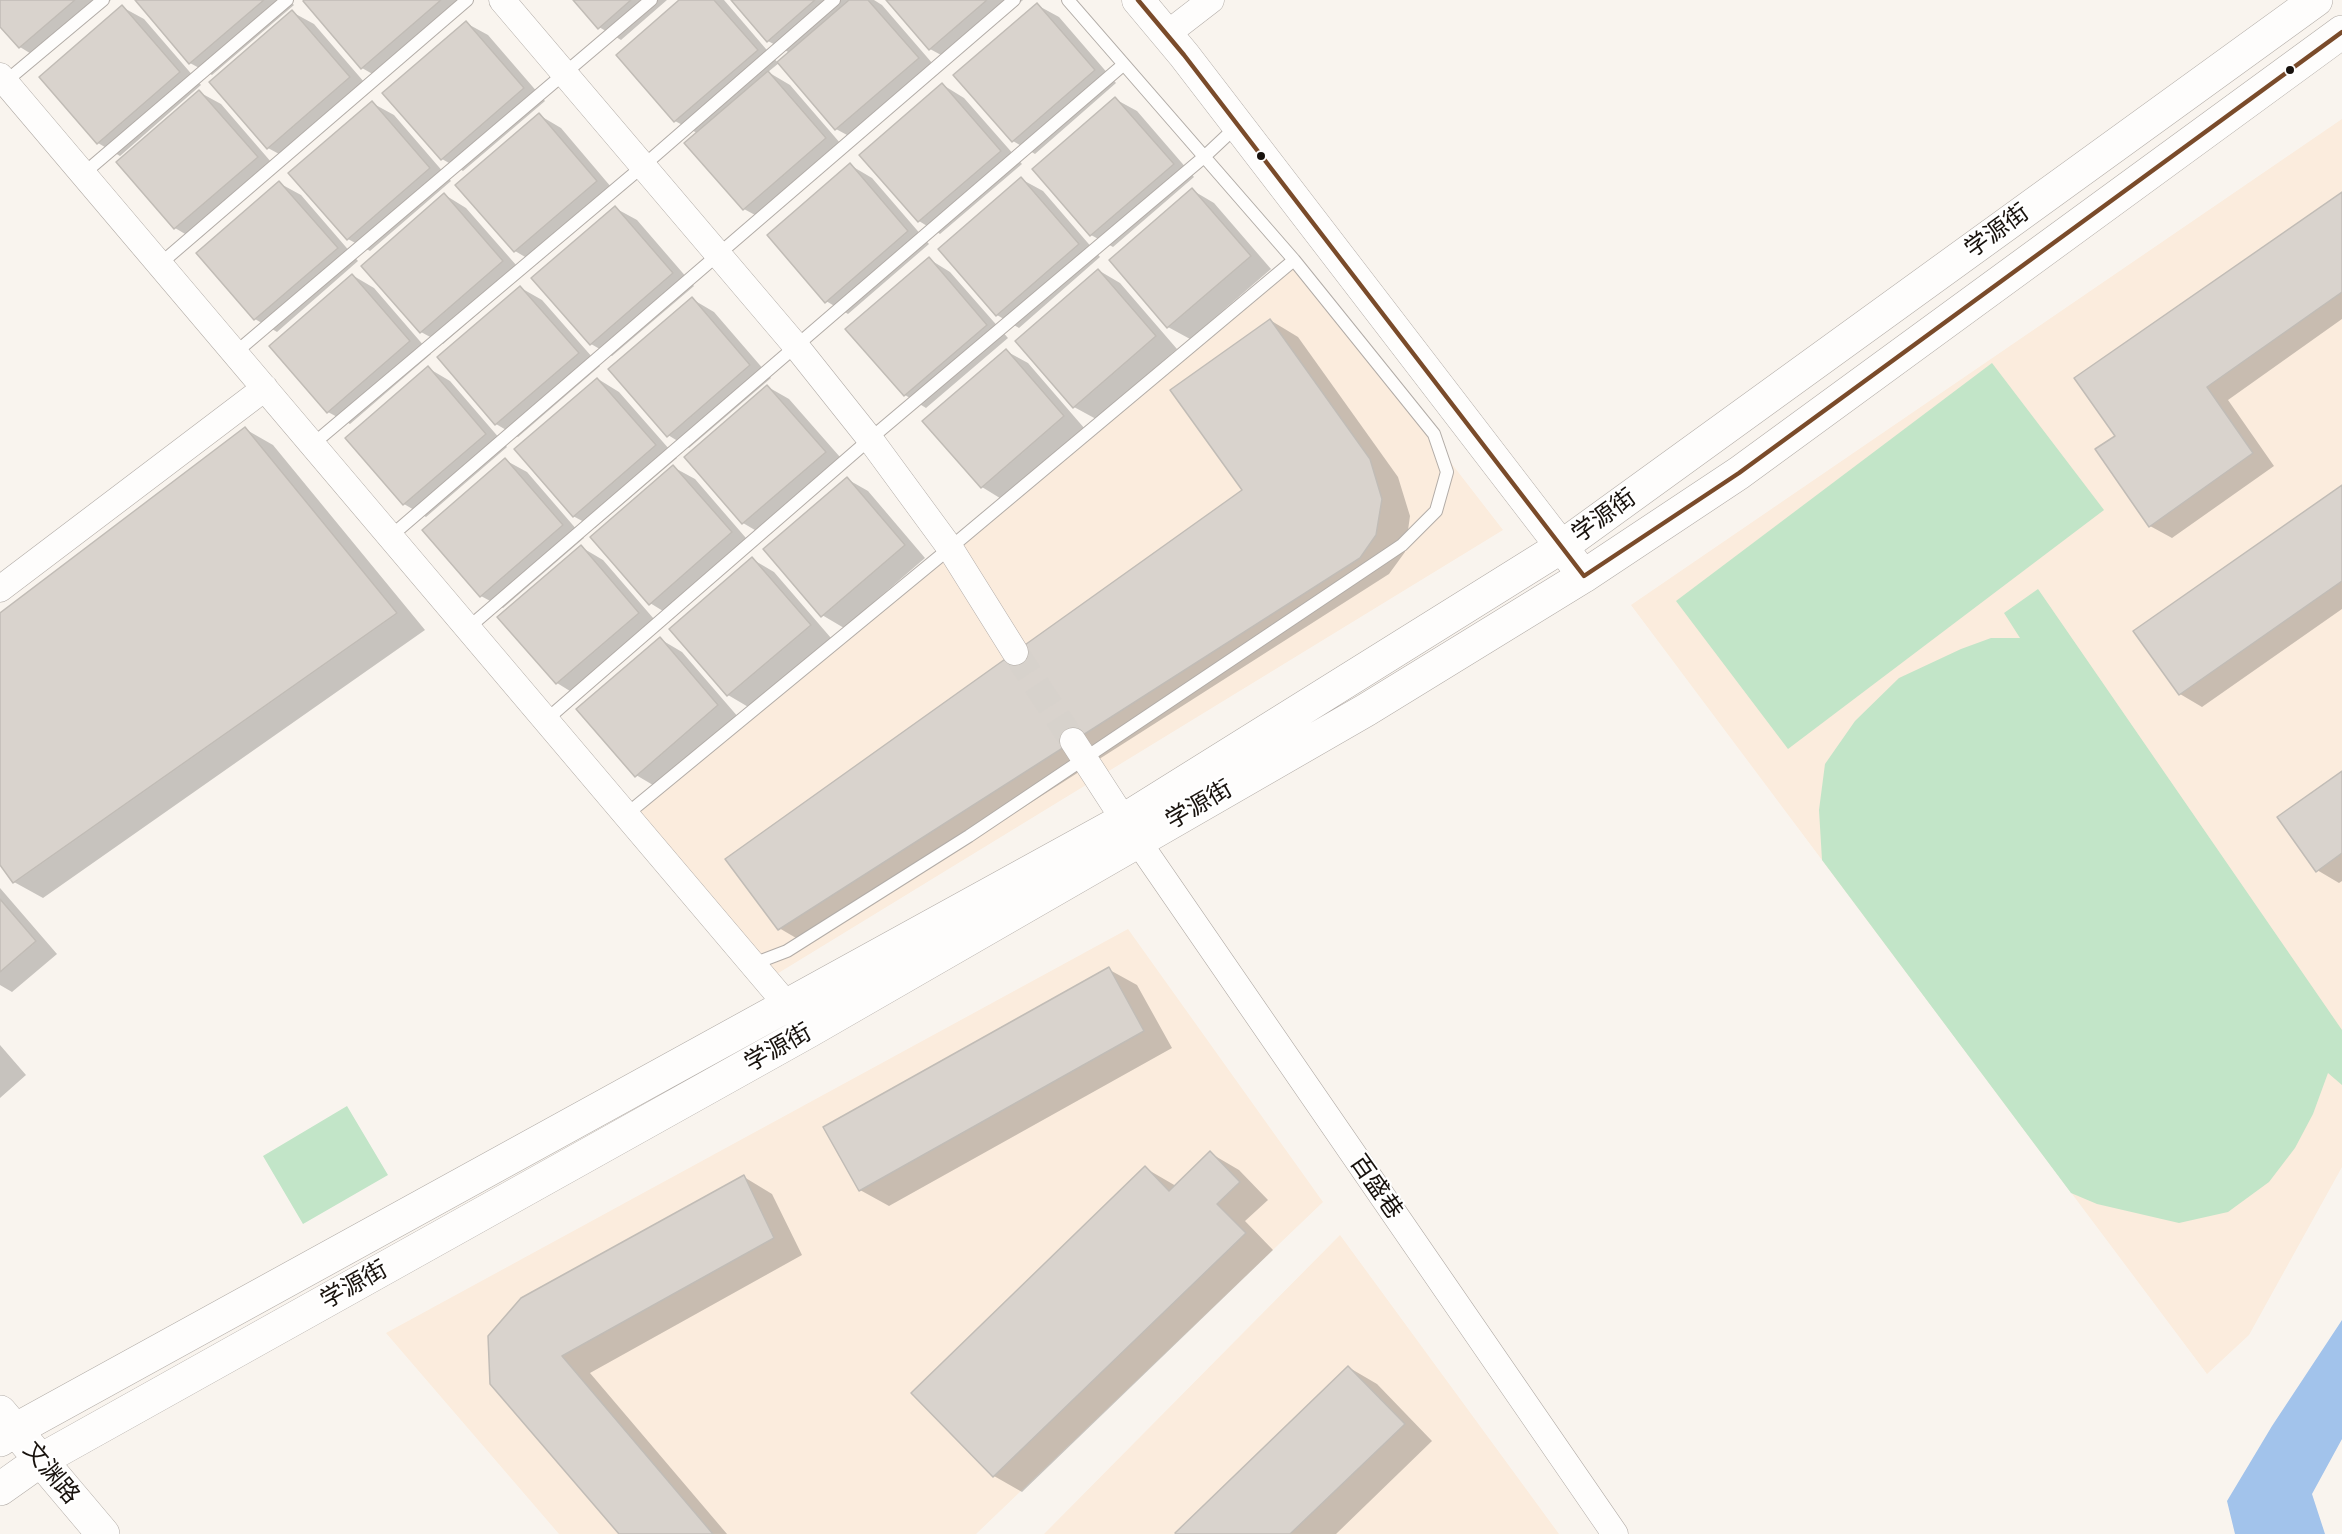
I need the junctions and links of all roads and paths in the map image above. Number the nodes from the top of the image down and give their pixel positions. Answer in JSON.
{"nodes":[{"id":1,"x":103,"y":0,"type":"edge"},
{"id":2,"x":287,"y":0,"type":"edge"},
{"id":3,"x":467,"y":0,"type":"edge"},
{"id":4,"x":502,"y":0,"type":"edge"},
{"id":5,"x":651,"y":0,"type":"edge"},
{"id":6,"x":834,"y":0,"type":"edge"},
{"id":7,"x":1014,"y":0,"type":"edge"},
{"id":8,"x":1068,"y":0,"type":"edge"},
{"id":9,"x":1138,"y":0,"type":"edge"},
{"id":10,"x":1211,"y":0,"type":"edge"},
{"id":11,"x":2316,"y":0,"type":"edge"},
{"id":12,"x":2342,"y":32,"type":"edge"},
{"id":13,"x":1167,"y":34,"type":"junction"},
{"id":14,"x":1123,"y":65,"type":"junction"},
{"id":15,"x":564,"y":74,"type":"junction"},
{"id":16,"x":2,"y":79,"type":"edge"},
{"id":17,"x":1238,"y":125,"type":"junction"},
{"id":18,"x":1204,"y":157,"type":"junction"},
{"id":19,"x":643,"y":166,"type":"junction"},
{"id":20,"x":83,"y":174,"type":"junction"},
{"id":21,"x":718,"y":254,"type":"junction"},
{"id":22,"x":1294,"y":260,"type":"junction"},
{"id":23,"x":160,"y":264,"type":"junction"},
{"id":24,"x":796,"y":346,"type":"junction"},
{"id":25,"x":235,"y":353,"type":"junction"},
{"id":26,"x":265,"y":388,"type":"junction"},
{"id":27,"x":870,"y":439,"type":"junction"},
{"id":28,"x":313,"y":444,"type":"junction"},
{"id":29,"x":391,"y":536,"type":"junction"},
{"id":30,"x":1561,"y":547,"type":"junction"},
{"id":31,"x":950,"y":548,"type":"junction"},
{"id":32,"x":1584,"y":576,"type":"junction"},
{"id":33,"x":0,"y":589,"type":"edge"},
{"id":34,"x":468,"y":628,"type":"junction"},
{"id":35,"x":1015,"y":651,"type":"tunnel mouth"},
{"id":36,"x":546,"y":720,"type":"junction"},
{"id":37,"x":1079,"y":750,"type":"junction"},
{"id":38,"x":627,"y":814,"type":"junction"},
{"id":39,"x":1131,"y":830,"type":"junction"},
{"id":40,"x":753,"y":964,"type":"junction"},
{"id":41,"x":788,"y":1006,"type":"junction"},
{"id":42,"x":809,"y":1031,"type":"junction"},
{"id":43,"x":5,"y":1427,"type":"edge"},
{"id":44,"x":41,"y":1460,"type":"junction"},
{"id":45,"x":0,"y":1489,"type":"edge"},
{"id":46,"x":103,"y":1534,"type":"edge"},
{"id":47,"x":1615,"y":1534,"type":"edge"}],
"edges":[{"from":1,"to":16,"type":"lane"},
{"from":2,"to":20,"type":"lane"},
{"from":3,"to":23,"type":"lane"},
{"from":4,"to":15,"type":"street"},
{"from":5,"to":15,"type":"lane"},
{"from":6,"to":19,"type":"lane"},
{"from":7,"to":21,"type":"lane"},
{"from":8,"to":14,"type":"lane"},
{"from":9,"to":13,"type":"street"},
{"from":10,"to":13,"type":"street"},
{"from":11,"to":30,"type":"main road","name":"学源街"},
{"from":12,"to":32,"type":"main road","name":"学源街"},
{"from":13,"to":17,"type":"street"},
{"from":14,"to":18,"type":"lane"},
{"from":14,"to":24,"type":"lane"},
{"from":15,"to":19,"type":"street"},
{"from":15,"to":25,"type":"lane"},
{"from":16,"to":20,"type":"street"},
{"from":17,"to":18,"type":"lane"},
{"from":17,"to":30,"type":"street"},
{"from":18,"to":22,"type":"lane"},
{"from":18,"to":27,"type":"lane"},
{"from":19,"to":21,"type":"street"},
{"from":19,"to":28,"type":"lane"},
{"from":20,"to":23,"type":"street"},
{"from":21,"to":24,"type":"street"},
{"from":21,"to":29,"type":"lane"},
{"from":22,"to":31,"type":"lane"},
{"from":22,"to":37,"type":"lane"},
{"from":23,"to":25,"type":"street"},
{"from":24,"to":27,"type":"street"},
{"from":24,"to":34,"type":"lane"},
{"from":25,"to":26,"type":"street"},
{"from":26,"to":28,"type":"street"},
{"from":26,"to":33,"type":"street"},
{"from":27,"to":31,"type":"street"},
{"from":27,"to":36,"type":"lane"},
{"from":28,"to":29,"type":"street"},
{"from":29,"to":34,"type":"street"},
{"from":30,"to":32,"type":"street"},
{"from":30,"to":39,"type":"main road","name":"学源街"},
{"from":31,"to":35,"type":"street"},
{"from":31,"to":38,"type":"lane"},
{"from":32,"to":39,"type":"main road","name":"学源街"},
{"from":34,"to":36,"type":"street"},
{"from":36,"to":38,"type":"street"},
{"from":37,"to":39,"type":"street","name":"百盛巷"},
{"from":37,"to":40,"type":"lane"},
{"from":38,"to":40,"type":"street"},
{"from":39,"to":41,"type":"main road","name":"学源街"},
{"from":39,"to":42,"type":"main road","name":"学源街"},
{"from":39,"to":47,"type":"street","name":"百盛巷"},
{"from":40,"to":41,"type":"street"},
{"from":41,"to":42,"type":"street"},
{"from":41,"to":43,"type":"main road","name":"学源街"},
{"from":42,"to":44,"type":"main road","name":"学源街"},
{"from":43,"to":44,"type":"main road","name":"文渊路"},
{"from":44,"to":45,"type":"main road","name":"学源街"},
{"from":44,"to":46,"type":"main road","name":"文渊路"}]}
